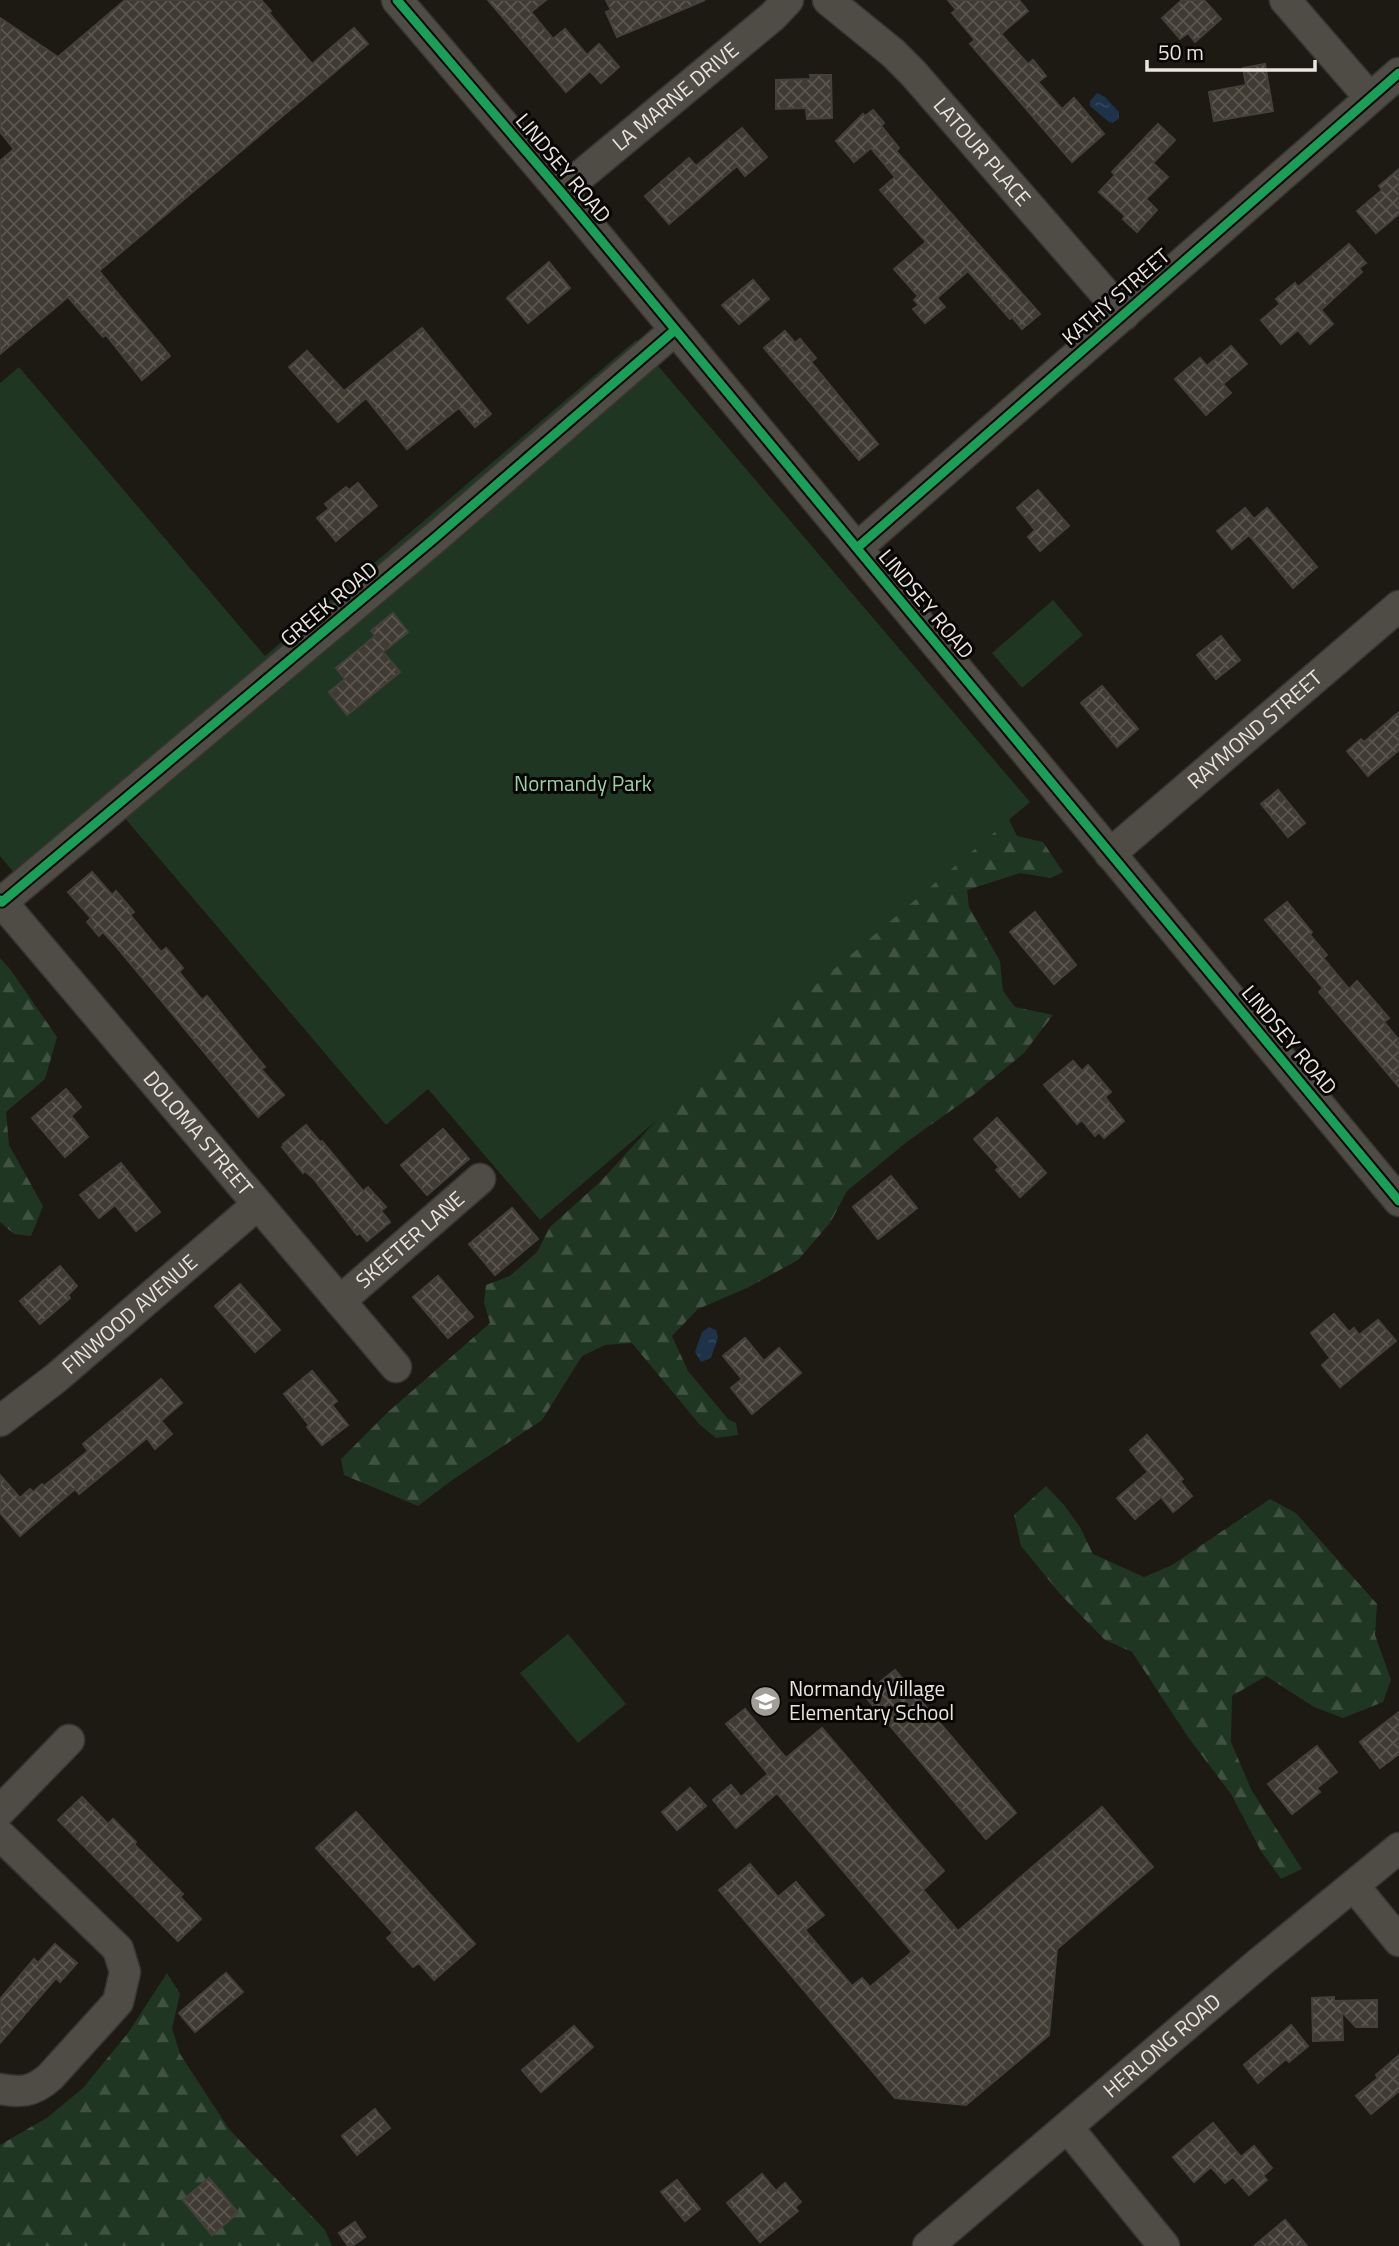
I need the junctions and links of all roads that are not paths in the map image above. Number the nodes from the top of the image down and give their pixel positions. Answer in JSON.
{"nodes":[{"id":1,"x":397,"y":0,"type":"edge"},
{"id":2,"x":788,"y":0,"type":"edge"},
{"id":3,"x":828,"y":0,"type":"edge"},
{"id":4,"x":1285,"y":0,"type":"edge"},
{"id":5,"x":1399,"y":73,"type":"edge"},
{"id":6,"x":1370,"y":98,"type":"junction"},
{"id":7,"x":561,"y":192,"type":"junction"},
{"id":8,"x":1124,"y":315,"type":"junction"},
{"id":9,"x":676,"y":330,"type":"junction"},
{"id":10,"x":857,"y":548,"type":"junction"},
{"id":11,"x":1399,"y":606,"type":"edge"},
{"id":12,"x":1110,"y":854,"type":"junction"},
{"id":13,"x":1,"y":901,"type":"edge"},
{"id":14,"x":480,"y":1179,"type":"dead end"},
{"id":15,"x":1399,"y":1200,"type":"edge"},
{"id":16,"x":257,"y":1205,"type":"junction"},
{"id":17,"x":340,"y":1301,"type":"junction"},
{"id":18,"x":396,"y":1367,"type":"dead end"},
{"id":19,"x":0,"y":1421,"type":"edge"},
{"id":20,"x":69,"y":1740,"type":"dead end"},
{"id":21,"x":0,"y":1811,"type":"edge"},
{"id":22,"x":0,"y":1835,"type":"edge"},
{"id":23,"x":1399,"y":1848,"type":"edge"},
{"id":24,"x":1354,"y":1886,"type":"junction"},
{"id":25,"x":1399,"y":1941,"type":"edge"},
{"id":26,"x":0,"y":2089,"type":"edge"},
{"id":27,"x":1068,"y":2128,"type":"junction"},
{"id":28,"x":928,"y":2246,"type":"edge"},
{"id":29,"x":1164,"y":2246,"type":"edge"}],
"edges":[{"from":1,"to":7,"type":"street","name":"LINDSEY ROAD"},
{"from":2,"to":7,"type":"street","name":"LA MARNE DRIVE"},
{"from":3,"to":8,"type":"street","name":"LATOUR PLACE"},
{"from":4,"to":6,"type":"street"},
{"from":5,"to":6,"type":"street","name":"KATHY STREET"},
{"from":6,"to":8,"type":"street","name":"KATHY STREET"},
{"from":7,"to":9,"type":"street","name":"LINDSEY ROAD"},
{"from":8,"to":10,"type":"street","name":"KATHY STREET"},
{"from":9,"to":10,"type":"street","name":"LINDSEY ROAD"},
{"from":9,"to":13,"type":"street","name":"GREEK ROAD"},
{"from":10,"to":12,"type":"street","name":"LINDSEY ROAD"},
{"from":11,"to":12,"type":"street","name":"RAYMOND STREET"},
{"from":12,"to":15,"type":"street","name":"LINDSEY ROAD"},
{"from":13,"to":16,"type":"street","name":"DOLOMA STREET"},
{"from":14,"to":17,"type":"street","name":"SKEETER LANE"},
{"from":16,"to":17,"type":"street","name":"DOLOMA STREET"},
{"from":16,"to":19,"type":"street","name":"FINWOOD AVENUE"},
{"from":17,"to":18,"type":"street","name":"DOLOMA STREET"},
{"from":20,"to":21,"type":"street"},
{"from":22,"to":26,"type":"street"},
{"from":23,"to":24,"type":"street","name":"HERLONG ROAD"},
{"from":24,"to":25,"type":"street"},
{"from":24,"to":27,"type":"street","name":"HERLONG ROAD"},
{"from":27,"to":28,"type":"street","name":"HERLONG ROAD"},
{"from":27,"to":29,"type":"street"}]}
